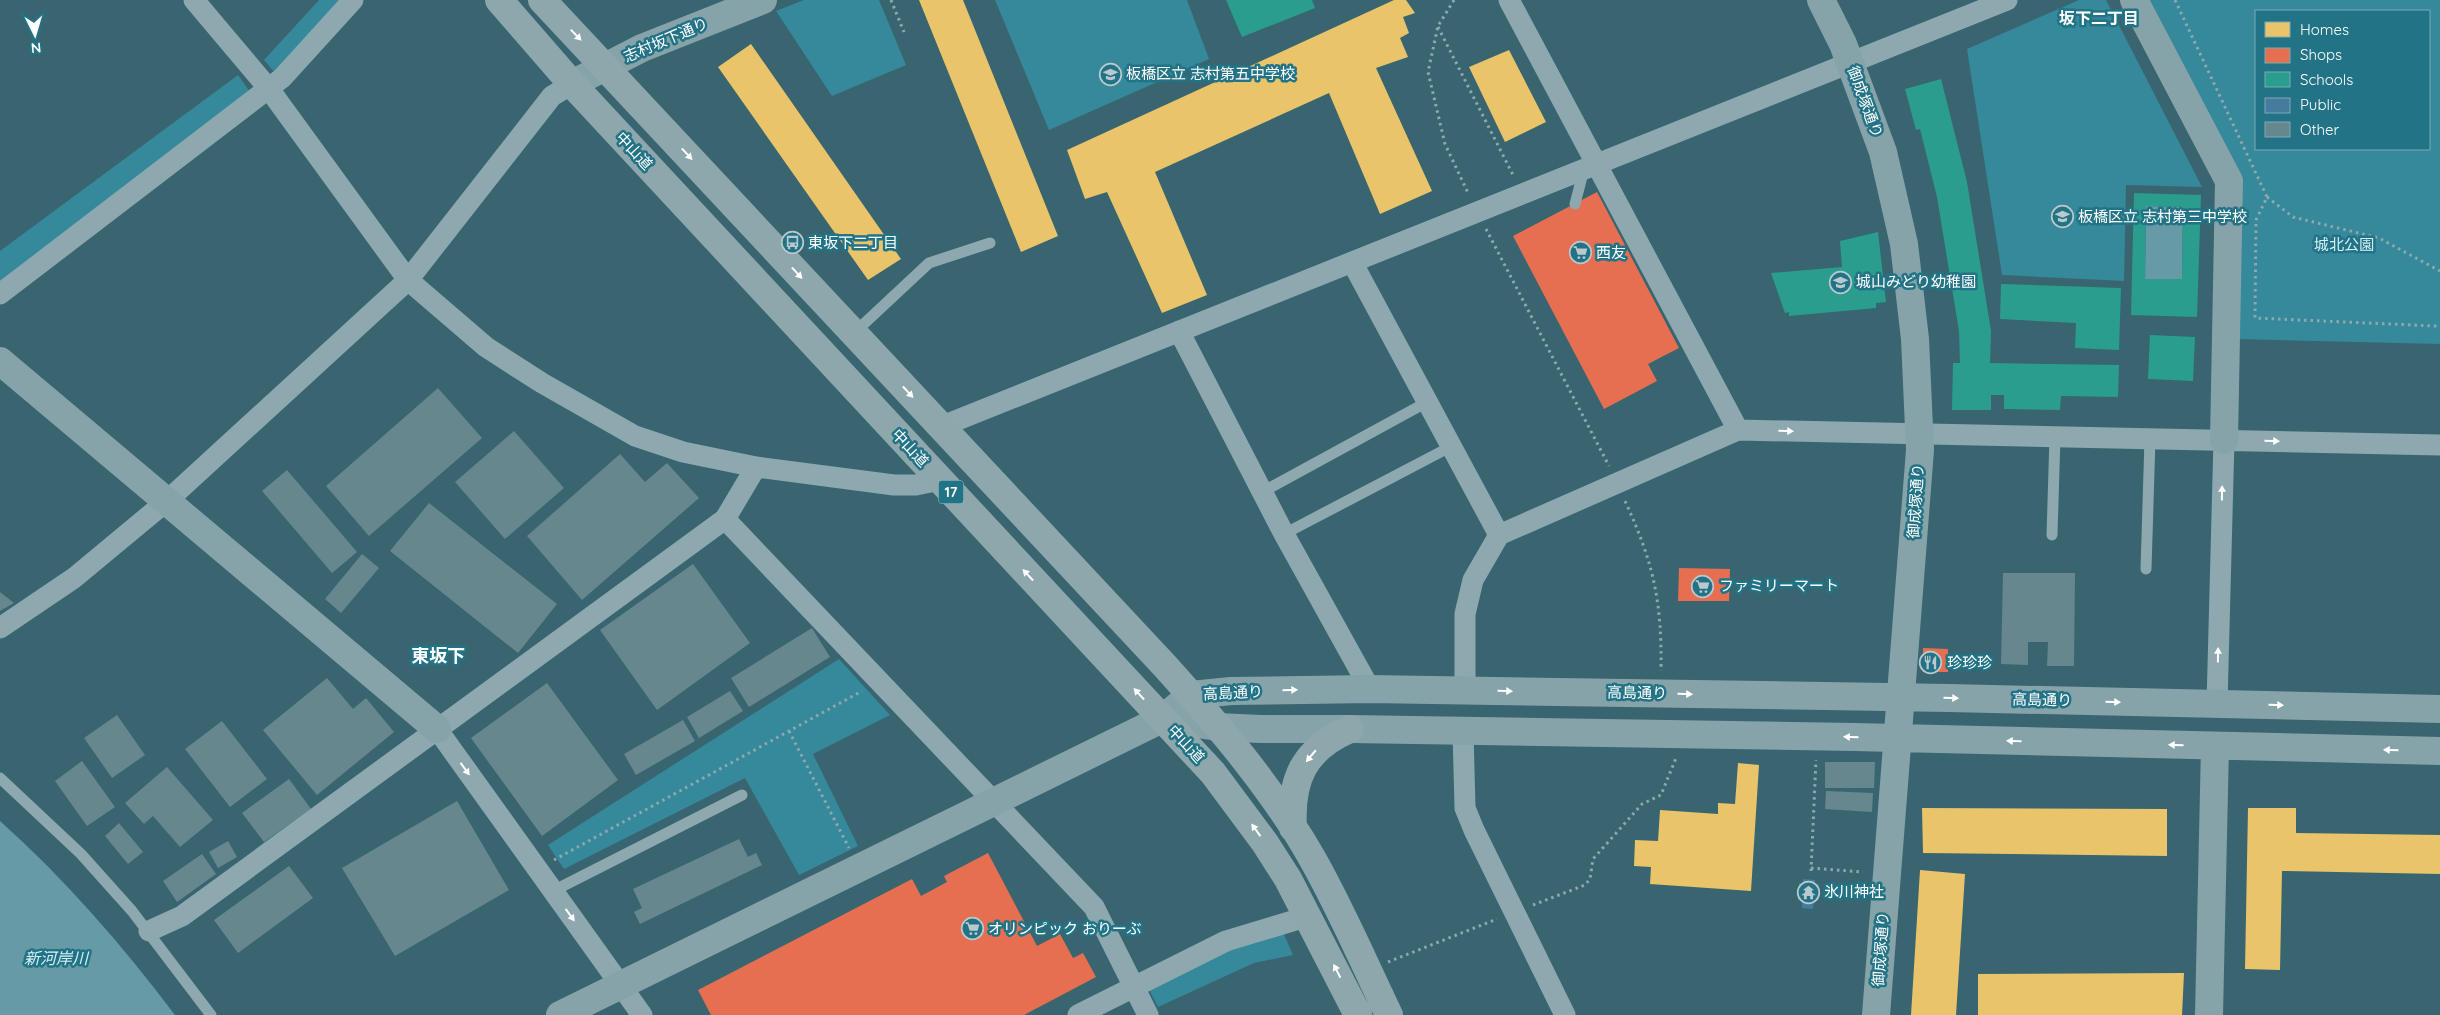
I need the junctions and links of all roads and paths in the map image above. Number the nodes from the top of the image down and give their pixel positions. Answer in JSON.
{"nodes":[{"id":1,"x":194,"y":0,"type":"edge"},
{"id":2,"x":353,"y":0,"type":"edge"},
{"id":3,"x":499,"y":0,"type":"edge"},
{"id":4,"x":542,"y":0,"type":"edge"},
{"id":5,"x":891,"y":0,"type":"edge"},
{"id":6,"x":1454,"y":0,"type":"edge"},
{"id":7,"x":1509,"y":0,"type":"edge"},
{"id":8,"x":1822,"y":0,"type":"edge"},
{"id":9,"x":2007,"y":0,"type":"edge"},
{"id":10,"x":2134,"y":0,"type":"edge"},
{"id":11,"x":2175,"y":0,"type":"edge"},
{"id":12,"x":749,"y":2,"type":"edge"},
{"id":13,"x":1438,"y":26,"type":"junction"},
{"id":14,"x":904,"y":32,"type":"dead end"},
{"id":15,"x":1850,"y":63,"type":"junction"},
{"id":16,"x":605,"y":66,"type":"junction"},
{"id":17,"x":572,"y":84,"type":"junction"},
{"id":18,"x":269,"y":88,"type":"junction"},
{"id":19,"x":1590,"y":167,"type":"junction"},
{"id":20,"x":1523,"y":194,"type":"junction"},
{"id":21,"x":2267,"y":197,"type":"junction"},
{"id":22,"x":1575,"y":204,"type":"dead end"},
{"id":23,"x":1477,"y":212,"type":"junction"},
{"id":24,"x":990,"y":243,"type":"dead end"},
{"id":25,"x":1352,"y":262,"type":"junction"},
{"id":26,"x":2440,"y":271,"type":"edge"},
{"id":27,"x":408,"y":280,"type":"junction"},
{"id":28,"x":0,"y":294,"type":"edge"},
{"id":29,"x":2440,"y":324,"type":"edge"},
{"id":30,"x":1179,"y":331,"type":"junction"},
{"id":31,"x":854,"y":334,"type":"junction"},
{"id":32,"x":0,"y":361,"type":"edge"},
{"id":33,"x":1429,"y":401,"type":"junction"},
{"id":34,"x":940,"y":427,"type":"junction"},
{"id":35,"x":1738,"y":430,"type":"junction"},
{"id":36,"x":1919,"y":435,"type":"junction"},
{"id":37,"x":2055,"y":437,"type":"junction"},
{"id":38,"x":2150,"y":439,"type":"junction"},
{"id":39,"x":2224,"y":440,"type":"junction"},
{"id":40,"x":2440,"y":445,"type":"edge"},
{"id":41,"x":1452,"y":446,"type":"junction"},
{"id":42,"x":756,"y":467,"type":"junction"},
{"id":43,"x":940,"y":480,"type":"junction"},
{"id":44,"x":1617,"y":482,"type":"junction"},
{"id":45,"x":1262,"y":492,"type":"junction"},
{"id":46,"x":168,"y":500,"type":"junction"},
{"id":47,"x":725,"y":519,"type":"junction"},
{"id":48,"x":1284,"y":534,"type":"junction"},
{"id":49,"x":1498,"y":534,"type":"junction"},
{"id":50,"x":2052,"y":535,"type":"dead end"},
{"id":51,"x":2146,"y":569,"type":"dead end"},
{"id":52,"x":0,"y":628,"type":"edge"},
{"id":53,"x":1661,"y":672,"type":"dead end"},
{"id":54,"x":880,"y":681,"type":"junction"},
{"id":55,"x":1370,"y":689,"type":"junction"},
{"id":56,"x":1465,"y":691,"type":"junction"},
{"id":57,"x":1191,"y":696,"type":"junction"},
{"id":58,"x":1902,"y":697,"type":"junction"},
{"id":59,"x":2217,"y":704,"type":"junction"},
{"id":60,"x":2440,"y":709,"type":"edge"},
{"id":61,"x":1162,"y":719,"type":"junction"},
{"id":62,"x":1218,"y":727,"type":"junction"},
{"id":63,"x":437,"y":729,"type":"junction"},
{"id":64,"x":1350,"y":729,"type":"junction"},
{"id":65,"x":789,"y":731,"type":"junction"},
{"id":66,"x":1463,"y":731,"type":"junction"},
{"id":67,"x":1899,"y":738,"type":"junction"},
{"id":68,"x":2215,"y":746,"type":"junction"},
{"id":69,"x":2440,"y":751,"type":"edge"},
{"id":70,"x":1676,"y":757,"type":"dead end"},
{"id":71,"x":1816,"y":759,"type":"dead end"},
{"id":72,"x":0,"y":778,"type":"edge"},
{"id":73,"x":742,"y":795,"type":"dead end"},
{"id":74,"x":996,"y":802,"type":"junction"},
{"id":75,"x":1293,"y":828,"type":"junction"},
{"id":76,"x":852,"y":853,"type":"dead end"},
{"id":77,"x":554,"y":860,"type":"dead end"},
{"id":78,"x":1869,"y":872,"type":"dead end"},
{"id":79,"x":553,"y":891,"type":"junction"},
{"id":80,"x":1515,"y":912,"type":"junction"},
{"id":81,"x":1309,"y":916,"type":"junction"},
{"id":82,"x":149,"y":931,"type":"junction"},
{"id":83,"x":1388,"y":962,"type":"dead end"},
{"id":84,"x":1135,"y":985,"type":"junction"},
{"id":85,"x":621,"y":986,"type":"junction"},
{"id":86,"x":1391,"y":1003,"type":"edge"},
{"id":87,"x":211,"y":1015,"type":"edge"},
{"id":88,"x":560,"y":1015,"type":"edge"},
{"id":89,"x":642,"y":1015,"type":"edge"},
{"id":90,"x":1078,"y":1015,"type":"edge"},
{"id":91,"x":1148,"y":1015,"type":"edge"},
{"id":92,"x":1344,"y":1015,"type":"edge"},
{"id":93,"x":1358,"y":1015,"type":"edge"},
{"id":94,"x":1565,"y":1015,"type":"edge"},
{"id":95,"x":1876,"y":1015,"type":"edge"},
{"id":96,"x":2209,"y":1015,"type":"edge"}],
"edges":[{"from":1,"to":18,"type":"street"},
{"from":2,"to":18,"type":"street"},
{"from":3,"to":17,"type":"highway","name":"中山道","number":"17"},
{"from":4,"to":16,"type":"highway","number":"17","one_way":true},
{"from":5,"to":14,"type":"path"},
{"from":6,"to":13,"type":"path"},
{"from":7,"to":19,"type":"street"},
{"from":8,"to":15,"type":"street","name":"御成塚通り"},
{"from":9,"to":15,"type":"street"},
{"from":10,"to":39,"type":"street"},
{"from":11,"to":21,"type":"path"},
{"from":12,"to":16,"type":"street","name":"志村坂下通り"},
{"from":13,"to":20,"type":"path"},
{"from":13,"to":23,"type":"path"},
{"from":15,"to":19,"type":"street"},
{"from":15,"to":36,"type":"street","name":"御成塚通り"},
{"from":16,"to":17,"type":"street","name":"志村坂下通り"},
{"from":16,"to":31,"type":"highway","number":"17","one_way":true},
{"from":17,"to":27,"type":"street"},
{"from":17,"to":43,"type":"highway","name":"中山道","number":"17"},
{"from":18,"to":27,"type":"street"},
{"from":18,"to":28,"type":"street"},
{"from":19,"to":20,"type":"street"},
{"from":19,"to":22,"type":"lane"},
{"from":19,"to":35,"type":"street"},
{"from":20,"to":23,"type":"street"},
{"from":21,"to":26,"type":"path"},
{"from":21,"to":29,"type":"path"},
{"from":23,"to":25,"type":"street"},
{"from":23,"to":44,"type":"path"},
{"from":24,"to":31,"type":"lane"},
{"from":25,"to":30,"type":"street"},
{"from":25,"to":33,"type":"street"},
{"from":27,"to":42,"type":"street"},
{"from":27,"to":46,"type":"street"},
{"from":30,"to":34,"type":"street"},
{"from":30,"to":45,"type":"street"},
{"from":31,"to":34,"type":"highway","number":"17","one_way":true},
{"from":32,"to":46,"type":"street"},
{"from":33,"to":41,"type":"street"},
{"from":33,"to":45,"type":"lane"},
{"from":34,"to":57,"type":"highway","number":"17"},
{"from":35,"to":36,"type":"street","one_way":true},
{"from":35,"to":44,"type":"street"},
{"from":36,"to":37,"type":"street"},
{"from":36,"to":58,"type":"street","name":"御成塚通り"},
{"from":37,"to":38,"type":"street"},
{"from":37,"to":50,"type":"lane"},
{"from":38,"to":39,"type":"street"},
{"from":38,"to":51,"type":"lane"},
{"from":39,"to":40,"type":"street","one_way":true},
{"from":59,"to":39,"type":"street","one_way":true},
{"from":41,"to":48,"type":"lane"},
{"from":41,"to":49,"type":"street"},
{"from":42,"to":43,"type":"street"},
{"from":42,"to":47,"type":"street"},
{"from":61,"to":43,"type":"highway","name":"中山道","number":"17","one_way":true},
{"from":44,"to":49,"type":"street"},
{"from":44,"to":53,"type":"path"},
{"from":45,"to":48,"type":"street"},
{"from":46,"to":52,"type":"street"},
{"from":46,"to":63,"type":"street"},
{"from":47,"to":54,"type":"street"},
{"from":47,"to":63,"type":"street"},
{"from":48,"to":55,"type":"street"},
{"from":49,"to":56,"type":"street"},
{"from":54,"to":65,"type":"path"},
{"from":54,"to":74,"type":"street"},
{"from":55,"to":56,"type":"street","name":"高島通り"},
{"from":57,"to":55,"type":"street","name":"高島通り","one_way":true},
{"from":56,"to":58,"type":"street","name":"高島通り","one_way":true},
{"from":57,"to":61,"type":"street","name":"高島通り"},
{"from":57,"to":62,"type":"highway","number":"17"},
{"from":58,"to":59,"type":"street","name":"高島通り","one_way":true},
{"from":58,"to":67,"type":"street","name":"御成塚通り"},
{"from":59,"to":60,"type":"street","name":"高島通り","one_way":true},
{"from":61,"to":62,"type":"street","name":"高島通り"},
{"from":61,"to":74,"type":"street"},
{"from":81,"to":61,"type":"highway","name":"中山道","number":"17","one_way":true},
{"from":62,"to":64,"type":"street","name":"高島通り"},
{"from":62,"to":75,"type":"highway","number":"17"},
{"from":63,"to":79,"type":"street","one_way":true},
{"from":63,"to":82,"type":"street"},
{"from":64,"to":66,"type":"street","name":"高島通り"},
{"from":64,"to":75,"type":"highway","one_way":true},
{"from":65,"to":76,"type":"path"},
{"from":65,"to":77,"type":"path"},
{"from":67,"to":66,"type":"street","name":"高島通り","one_way":true},
{"from":66,"to":80,"type":"street"},
{"from":68,"to":67,"type":"street","name":"高島通り","one_way":true},
{"from":67,"to":95,"type":"street","name":"御成塚通り"},
{"from":69,"to":68,"type":"street","name":"高島通り","one_way":true},
{"from":68,"to":96,"type":"street"},
{"from":70,"to":80,"type":"path"},
{"from":71,"to":78,"type":"path"},
{"from":72,"to":82,"type":"lane"},
{"from":73,"to":79,"type":"lane"},
{"from":74,"to":84,"type":"street"},
{"from":74,"to":85,"type":"street"},
{"from":75,"to":86,"type":"highway","number":"17"},
{"from":79,"to":85,"type":"street","one_way":true},
{"from":80,"to":83,"type":"path"},
{"from":80,"to":94,"type":"street"},
{"from":81,"to":84,"type":"street"},
{"from":93,"to":81,"type":"highway","name":"中山道","number":"17","one_way":true},
{"from":82,"to":87,"type":"lane"},
{"from":84,"to":90,"type":"street"},
{"from":84,"to":91,"type":"street"},
{"from":85,"to":88,"type":"street"},
{"from":85,"to":89,"type":"street"},
{"from":86,"to":92,"type":"path","bridge":true}]}
